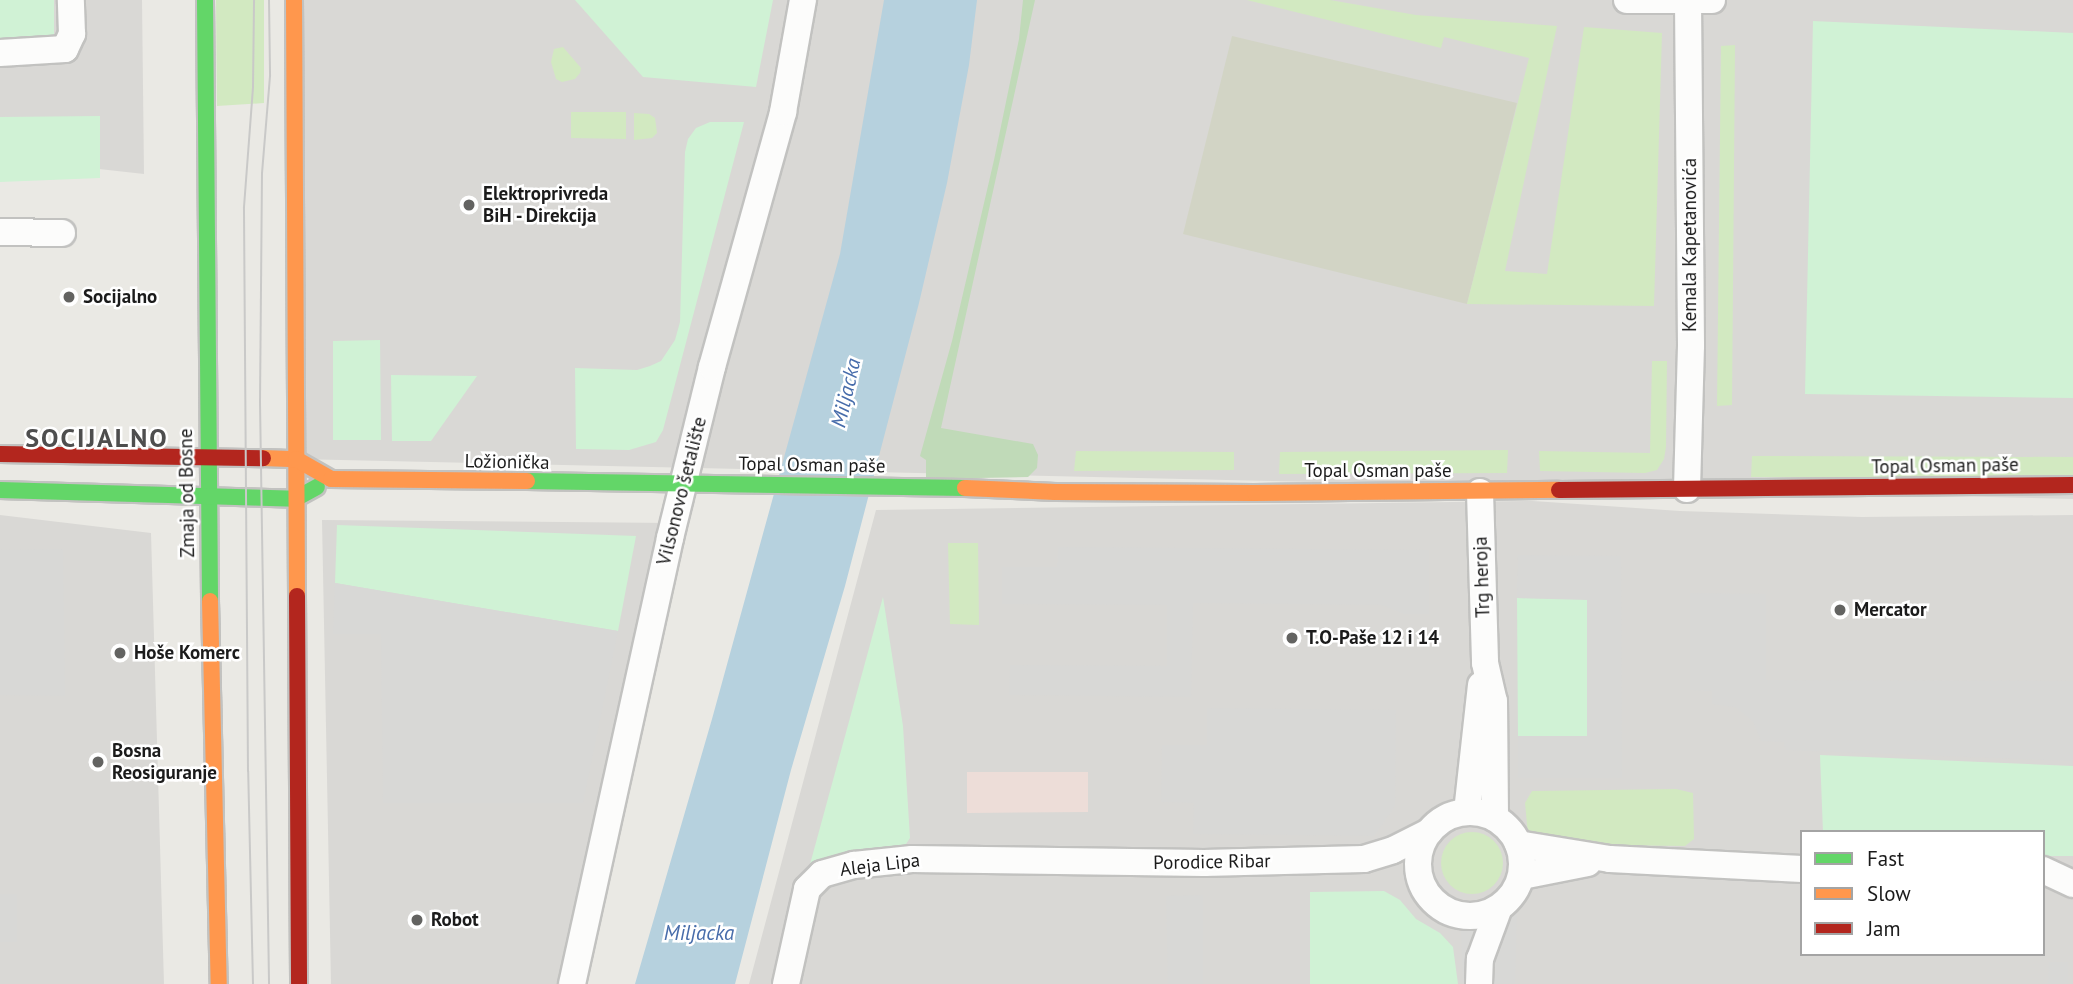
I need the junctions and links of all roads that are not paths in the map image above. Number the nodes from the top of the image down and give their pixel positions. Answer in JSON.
{"nodes":[{"id":1,"x":71,"y":0,"type":"edge"},
{"id":2,"x":205,"y":0,"type":"edge"},
{"id":3,"x":294,"y":0,"type":"edge"},
{"id":4,"x":803,"y":0,"type":"edge"},
{"id":5,"x":1628,"y":0,"type":"edge"},
{"id":6,"x":1700,"y":1,"type":"edge"},
{"id":7,"x":0,"y":53,"type":"edge"},
{"id":8,"x":0,"y":232,"type":"edge"},
{"id":9,"x":62,"y":233,"type":"dead end"},
{"id":10,"x":0,"y":454,"type":"edge"},
{"id":11,"x":207,"y":458,"type":"junction"},
{"id":12,"x":296,"y":459,"type":"junction"},
{"id":13,"x":331,"y":479,"type":"junction"},
{"id":14,"x":683,"y":484,"type":"junction"},
{"id":15,"x":2073,"y":485,"type":"edge"},
{"id":16,"x":1687,"y":489,"type":"junction"},
{"id":17,"x":0,"y":490,"type":"edge"},
{"id":18,"x":1480,"y":492,"type":"junction"},
{"id":19,"x":208,"y":497,"type":"junction"},
{"id":20,"x":295,"y":499,"type":"junction"},
{"id":21,"x":1485,"y":663,"type":"junction"},
{"id":22,"x":1467,"y":812,"type":"junction"},
{"id":23,"x":1495,"y":818,"type":"junction"},
{"id":24,"x":1429,"y":832,"type":"junction"},
{"id":25,"x":1518,"y":844,"type":"junction"},
{"id":26,"x":1368,"y":859,"type":"junction"},
{"id":27,"x":1610,"y":859,"type":"junction"},
{"id":28,"x":1057,"y":862,"type":"joint"},
{"id":29,"x":1799,"y":869,"type":"edge"},
{"id":30,"x":2045,"y":871,"type":"edge"},
{"id":31,"x":1522,"y":876,"type":"junction"},
{"id":32,"x":1421,"y":880,"type":"junction"},
{"id":33,"x":2073,"y":884,"type":"edge"},
{"id":34,"x":1498,"y":910,"type":"junction"},
{"id":35,"x":1466,"y":916,"type":"junction"},
{"id":36,"x":1480,"y":972,"type":"edge"},
{"id":37,"x":219,"y":984,"type":"edge"},
{"id":38,"x":299,"y":984,"type":"edge"},
{"id":39,"x":572,"y":984,"type":"edge"},
{"id":40,"x":786,"y":984,"type":"edge"}],
"edges":[{"from":1,"to":7,"type":"street"},
{"from":2,"to":11,"type":"street","name":"Zmaja od Bosne"},
{"from":3,"to":12,"type":"street"},
{"from":4,"to":14,"type":"street","name":"Vilsonovo šetalište"},
{"from":5,"to":6,"type":"street","name":"Kemala Kapetanovića"},
{"from":6,"to":16,"type":"street","name":"Kemala Kapetanovića"},
{"from":8,"to":9,"type":"street"},
{"from":10,"to":11,"type":"street","name":"Ložionička"},
{"from":11,"to":12,"type":"street","name":"Ložionička"},
{"from":11,"to":19,"type":"street","name":"Zmaja od Bosne"},
{"from":12,"to":13,"type":"street","name":"Ložionička"},
{"from":12,"to":20,"type":"street"},
{"from":13,"to":14,"type":"street","name":"Ložionička"},
{"from":13,"to":20,"type":"street","name":"Ložionička"},
{"from":14,"to":18,"type":"street","name":"Topal Osman paše"},
{"from":14,"to":39,"type":"street","name":"Vilsonovo šetalište"},
{"from":15,"to":16,"type":"street","name":"Topal Osman paše"},
{"from":16,"to":18,"type":"street","name":"Topal Osman paše"},
{"from":17,"to":19,"type":"street"},
{"from":18,"to":21,"type":"street","name":"Trg heroja"},
{"from":19,"to":20,"type":"street"},
{"from":19,"to":37,"type":"street","name":"Zmaja od Bosne"},
{"from":20,"to":38,"type":"street"},
{"from":21,"to":22,"type":"street","name":"Trg heroja"},
{"from":21,"to":23,"type":"street","name":"Trg heroja"},
{"from":22,"to":23,"type":"street"},
{"from":22,"to":24,"type":"street"},
{"from":23,"to":25,"type":"street"},
{"from":24,"to":26,"type":"street","name":"Porodice Ribar"},
{"from":24,"to":32,"type":"street"},
{"from":25,"to":27,"type":"street"},
{"from":25,"to":31,"type":"street"},
{"from":26,"to":28,"type":"street","name":"Porodice Ribar"},
{"from":26,"to":32,"type":"street","name":"Porodice Ribar"},
{"from":27,"to":29,"type":"street"},
{"from":27,"to":31,"type":"street"},
{"from":28,"to":40,"type":"street","name":"Aleja Lipa"},
{"from":30,"to":33,"type":"street"},
{"from":31,"to":34,"type":"street"},
{"from":32,"to":35,"type":"street"},
{"from":34,"to":35,"type":"street"},
{"from":34,"to":36,"type":"street"},
{"from":35,"to":36,"type":"street"}]}
